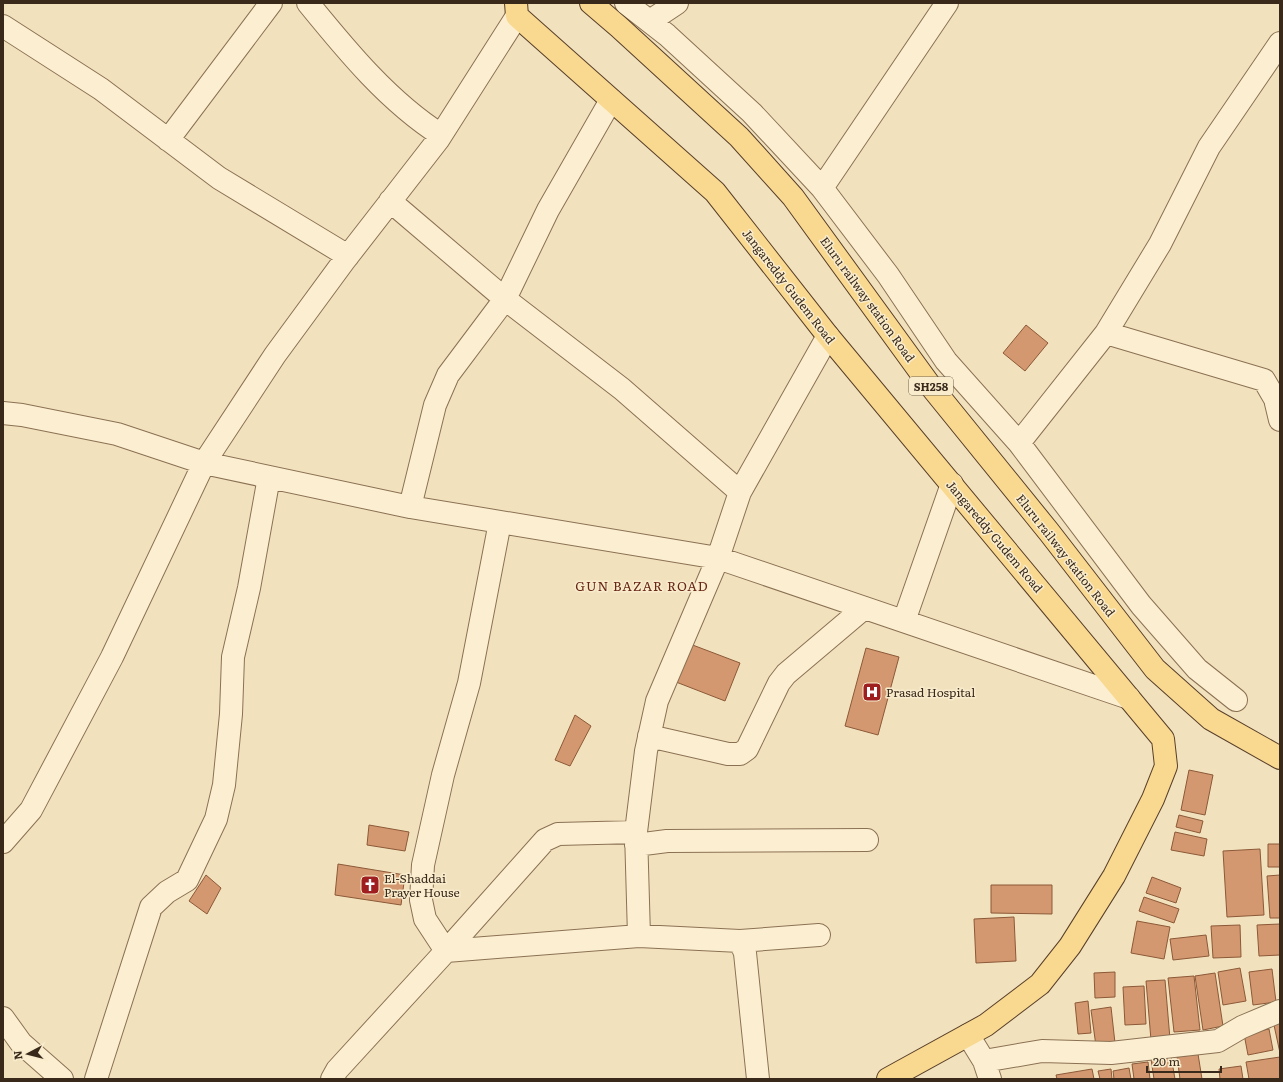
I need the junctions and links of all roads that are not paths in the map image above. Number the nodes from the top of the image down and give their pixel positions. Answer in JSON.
{"nodes":[{"id":1,"x":271,"y":3,"type":"edge"},
{"id":2,"x":308,"y":3,"type":"edge"},
{"id":3,"x":591,"y":3,"type":"edge"},
{"id":4,"x":626,"y":3,"type":"edge"},
{"id":5,"x":677,"y":3,"type":"edge"},
{"id":6,"x":947,"y":3,"type":"edge"},
{"id":7,"x":516,"y":10,"type":"edge"},
{"id":8,"x":650,"y":22,"type":"junction"},
{"id":9,"x":3,"y":26,"type":"edge"},
{"id":10,"x":1280,"y":43,"type":"edge"},
{"id":11,"x":611,"y":100,"type":"junction"},
{"id":12,"x":441,"y":135,"type":"junction"},
{"id":13,"x":168,"y":140,"type":"junction"},
{"id":14,"x":822,"y":188,"type":"junction"},
{"id":15,"x":390,"y":201,"type":"junction"},
{"id":16,"x":348,"y":256,"type":"junction"},
{"id":17,"x":505,"y":298,"type":"junction"},
{"id":18,"x":1106,"y":333,"type":"junction"},
{"id":19,"x":828,"y":336,"type":"junction"},
{"id":20,"x":3,"y":413,"type":"edge"},
{"id":21,"x":1280,"y":420,"type":"edge"},
{"id":22,"x":1019,"y":443,"type":"junction"},
{"id":23,"x":204,"y":463,"type":"junction"},
{"id":24,"x":270,"y":477,"type":"junction"},
{"id":25,"x":952,"y":484,"type":"junction"},
{"id":26,"x":740,"y":492,"type":"junction"},
{"id":27,"x":410,"y":506,"type":"junction"},
{"id":28,"x":500,"y":522,"type":"junction"},
{"id":29,"x":718,"y":558,"type":"junction"},
{"id":30,"x":864,"y":608,"type":"junction"},
{"id":31,"x":904,"y":621,"type":"junction"},
{"id":32,"x":1129,"y":698,"type":"junction"},
{"id":33,"x":1236,"y":700,"type":"dead end"},
{"id":34,"x":649,"y":736,"type":"junction"},
{"id":35,"x":1280,"y":758,"type":"edge"},
{"id":36,"x":636,"y":839,"type":"junction"},
{"id":37,"x":868,"y":840,"type":"dead end"},
{"id":38,"x":3,"y":842,"type":"edge"},
{"id":39,"x":820,"y":935,"type":"dead end"},
{"id":40,"x":638,"y":936,"type":"junction"},
{"id":41,"x":740,"y":941,"type":"junction"},
{"id":42,"x":446,"y":951,"type":"junction"},
{"id":43,"x":1280,"y":1011,"type":"edge"},
{"id":44,"x":3,"y":1018,"type":"edge"},
{"id":45,"x":968,"y":1035,"type":"junction"},
{"id":46,"x":987,"y":1070,"type":"edge"},
{"id":47,"x":62,"y":1079,"type":"edge"},
{"id":48,"x":96,"y":1079,"type":"edge"},
{"id":49,"x":332,"y":1079,"type":"edge"},
{"id":50,"x":758,"y":1079,"type":"edge"},
{"id":51,"x":888,"y":1079,"type":"edge"}],
"edges":[{"from":1,"to":13,"type":"street"},
{"from":2,"to":12,"type":"street"},
{"from":3,"to":35,"type":"main road","name":"Eluru railway station Road","number":"SH258"},
{"from":4,"to":8,"type":"street"},
{"from":5,"to":8,"type":"street"},
{"from":6,"to":14,"type":"street"},
{"from":7,"to":11,"type":"main road","name":"Jangareddy Gudem Road"},
{"from":7,"to":12,"type":"street"},
{"from":8,"to":14,"type":"street"},
{"from":9,"to":13,"type":"street"},
{"from":10,"to":18,"type":"street"},
{"from":11,"to":17,"type":"street"},
{"from":11,"to":19,"type":"main road","name":"Jangareddy Gudem Road"},
{"from":12,"to":15,"type":"street"},
{"from":13,"to":16,"type":"street"},
{"from":14,"to":22,"type":"street"},
{"from":15,"to":16,"type":"street"},
{"from":15,"to":17,"type":"street"},
{"from":16,"to":23,"type":"street"},
{"from":17,"to":26,"type":"street"},
{"from":17,"to":27,"type":"street"},
{"from":18,"to":21,"type":"street"},
{"from":18,"to":22,"type":"street"},
{"from":19,"to":25,"type":"main road","name":"Jangareddy Gudem Road"},
{"from":19,"to":26,"type":"street"},
{"from":20,"to":23,"type":"street"},
{"from":22,"to":33,"type":"street"},
{"from":23,"to":24,"type":"street"},
{"from":23,"to":38,"type":"street"},
{"from":24,"to":27,"type":"street"},
{"from":24,"to":48,"type":"street"},
{"from":25,"to":31,"type":"street"},
{"from":25,"to":32,"type":"main road","name":"Jangareddy Gudem Road"},
{"from":26,"to":29,"type":"street"},
{"from":27,"to":28,"type":"street"},
{"from":28,"to":29,"type":"street"},
{"from":28,"to":42,"type":"street"},
{"from":29,"to":30,"type":"street"},
{"from":29,"to":34,"type":"street"},
{"from":30,"to":31,"type":"street"},
{"from":30,"to":34,"type":"street"},
{"from":31,"to":32,"type":"street"},
{"from":32,"to":45,"type":"main road","name":"Jangareddy Gudem Road"},
{"from":34,"to":36,"type":"street"},
{"from":36,"to":37,"type":"street"},
{"from":36,"to":40,"type":"street"},
{"from":36,"to":42,"type":"street"},
{"from":39,"to":41,"type":"street"},
{"from":40,"to":41,"type":"street"},
{"from":40,"to":42,"type":"street"},
{"from":41,"to":50,"type":"street"},
{"from":42,"to":49,"type":"street"},
{"from":43,"to":46,"type":"street"},
{"from":44,"to":47,"type":"street"},
{"from":45,"to":46,"type":"street"},
{"from":45,"to":51,"type":"main road","name":"Jangareddy Gudem Road"}]}
